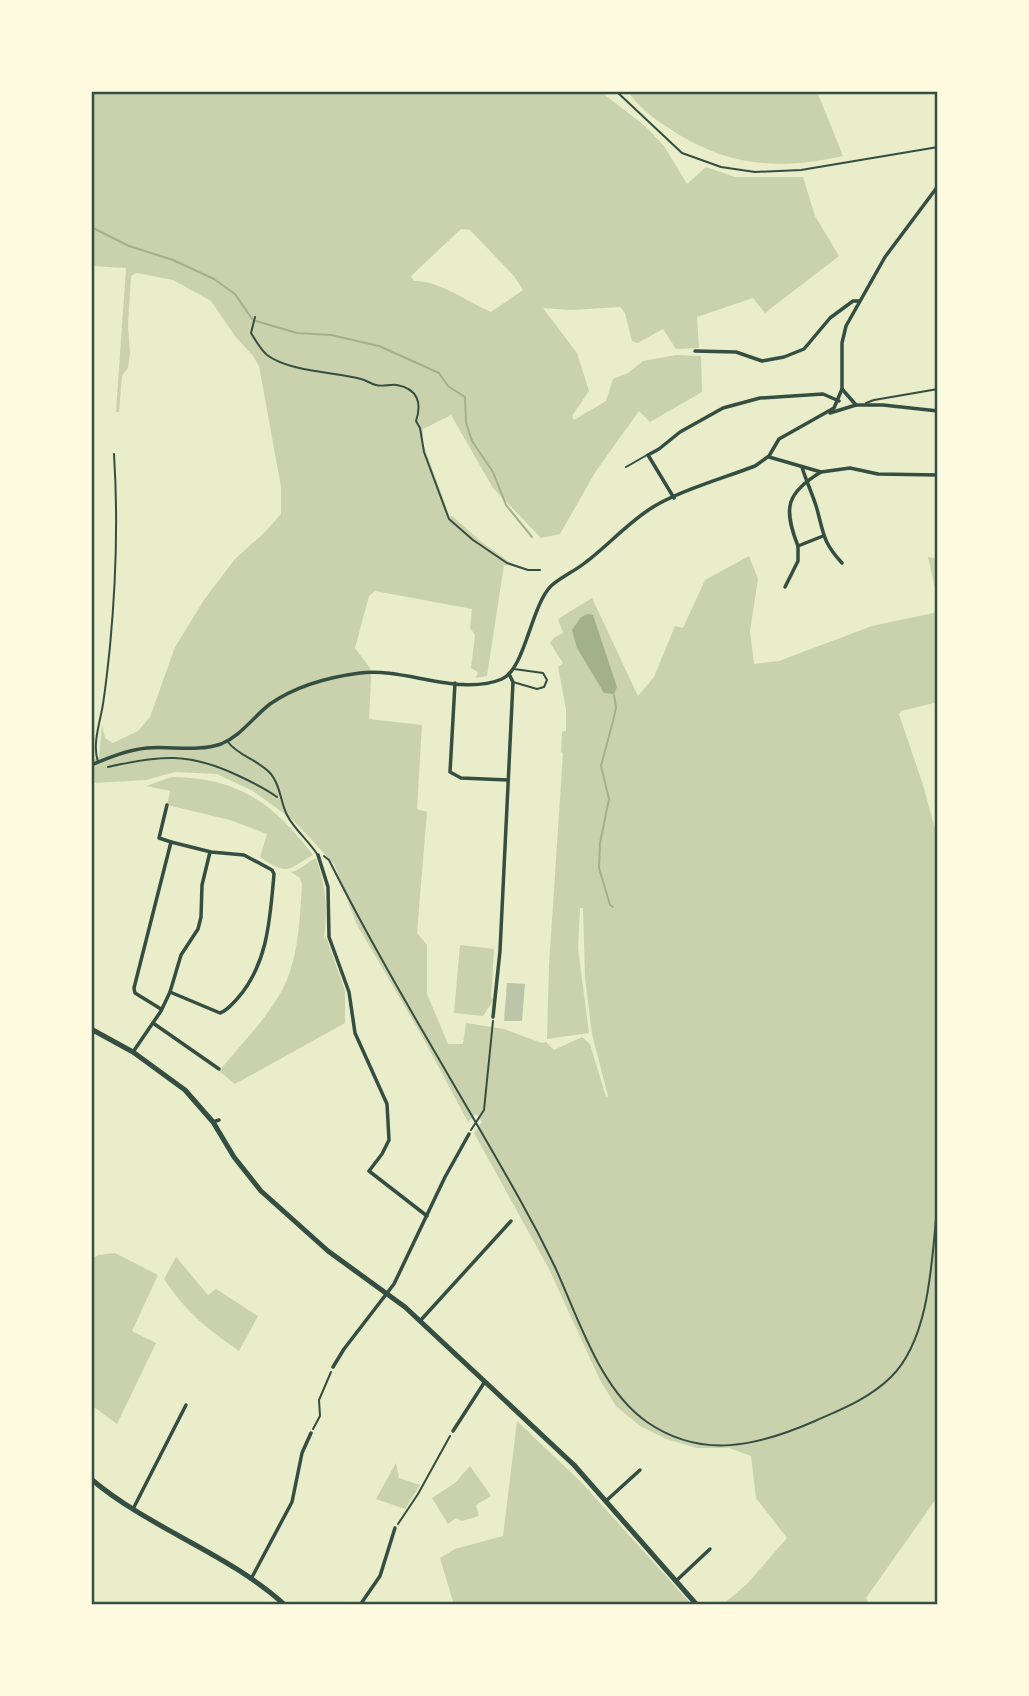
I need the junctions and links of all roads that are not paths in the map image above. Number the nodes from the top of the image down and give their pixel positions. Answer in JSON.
{"nodes":[{"id":1,"x":938,"y":187,"type":"edge"},
{"id":2,"x":859,"y":301,"type":"junction"},
{"id":3,"x":695,"y":351,"type":"dead end"},
{"id":4,"x":842,"y":389,"type":"junction"},
{"id":5,"x":938,"y":389,"type":"edge"},
{"id":6,"x":839,"y":401,"type":"junction"},
{"id":7,"x":856,"y":405,"type":"junction"},
{"id":8,"x":862,"y":405,"type":"junction"},
{"id":9,"x":938,"y":411,"type":"edge"},
{"id":10,"x":828,"y":414,"type":"junction"},
{"id":11,"x":114,"y":454,"type":"dead end"},
{"id":12,"x":648,"y":455,"type":"junction"},
{"id":13,"x":769,"y":456,"type":"junction"},
{"id":14,"x":626,"y":467,"type":"dead end"},
{"id":15,"x":802,"y":467,"type":"junction"},
{"id":16,"x":821,"y":472,"type":"junction"},
{"id":17,"x":938,"y":475,"type":"edge"},
{"id":18,"x":806,"y":481,"type":"junction"},
{"id":19,"x":674,"y":498,"type":"junction"},
{"id":20,"x":823,"y":536,"type":"junction"},
{"id":21,"x":798,"y":545,"type":"junction"},
{"id":22,"x":842,"y":563,"type":"dead end"},
{"id":23,"x":785,"y":587,"type":"dead end"},
{"id":24,"x":513,"y":669,"type":"junction"},
{"id":25,"x":509,"y":674,"type":"junction"},
{"id":26,"x":513,"y":682,"type":"junction"},
{"id":27,"x":455,"y":683,"type":"junction"},
{"id":28,"x":227,"y":741,"type":"junction"},
{"id":29,"x":98,"y":762,"type":"junction"},
{"id":30,"x":91,"y":765,"type":"edge"},
{"id":31,"x":508,"y":780,"type":"junction"},
{"id":32,"x":167,"y":805,"type":"dead end"},
{"id":33,"x":171,"y":842,"type":"junction"},
{"id":34,"x":211,"y":852,"type":"junction"},
{"id":35,"x":318,"y":855,"type":"joint"},
{"id":36,"x":170,"y":992,"type":"junction"},
{"id":37,"x":161,"y":1009,"type":"junction"},
{"id":38,"x":493,"y":1017,"type":"dead end"},
{"id":39,"x":153,"y":1023,"type":"junction"},
{"id":40,"x":91,"y":1029,"type":"edge"},
{"id":41,"x":133,"y":1052,"type":"junction"},
{"id":42,"x":219,"y":1069,"type":"dead end"},
{"id":43,"x":469,"y":1134,"type":"road end"},
{"id":44,"x":427,"y":1216,"type":"junction"},
{"id":45,"x":510,"y":1221,"type":"dead end"},
{"id":46,"x":388,"y":1293,"type":"junction"},
{"id":47,"x":421,"y":1321,"type":"junction"},
{"id":48,"x":333,"y":1367,"type":"road end"},
{"id":49,"x":485,"y":1381,"type":"junction"},
{"id":50,"x":186,"y":1405,"type":"dead end"},
{"id":51,"x":453,"y":1431,"type":"road end"},
{"id":52,"x":311,"y":1433,"type":"road end"},
{"id":53,"x":640,"y":1469,"type":"dead end"},
{"id":54,"x":91,"y":1479,"type":"edge"},
{"id":55,"x":607,"y":1500,"type":"junction"},
{"id":56,"x":132,"y":1510,"type":"junction"},
{"id":57,"x":395,"y":1528,"type":"road end"},
{"id":58,"x":710,"y":1549,"type":"dead end"},
{"id":59,"x":251,"y":1579,"type":"junction"},
{"id":60,"x":675,"y":1582,"type":"junction"},
{"id":61,"x":285,"y":1605,"type":"edge"},
{"id":62,"x":360,"y":1605,"type":"edge"},
{"id":63,"x":697,"y":1605,"type":"edge"}],
"edges":[{"from":1,"to":2,"type":"street"},
{"from":2,"to":3,"type":"street"},
{"from":2,"to":4,"type":"street"},
{"from":4,"to":6,"type":"street"},
{"from":4,"to":7,"type":"street"},
{"from":5,"to":8,"type":"lane"},
{"from":6,"to":10,"type":"street"},
{"from":6,"to":12,"type":"street"},
{"from":7,"to":8,"type":"street"},
{"from":7,"to":10,"type":"street"},
{"from":8,"to":9,"type":"street"},
{"from":10,"to":13,"type":"street"},
{"from":11,"to":29,"type":"lane"},
{"from":12,"to":14,"type":"lane"},
{"from":12,"to":19,"type":"street"},
{"from":13,"to":15,"type":"street"},
{"from":13,"to":19,"type":"street"},
{"from":15,"to":16,"type":"street"},
{"from":15,"to":18,"type":"street"},
{"from":16,"to":17,"type":"street"},
{"from":16,"to":18,"type":"street"},
{"from":18,"to":20,"type":"street"},
{"from":18,"to":21,"type":"street"},
{"from":19,"to":24,"type":"street"},
{"from":20,"to":21,"type":"street"},
{"from":20,"to":22,"type":"street"},
{"from":21,"to":23,"type":"street"},
{"from":24,"to":25,"type":"street"},
{"from":24,"to":26,"type":"lane"},
{"from":25,"to":26,"type":"street"},
{"from":25,"to":27,"type":"street"},
{"from":26,"to":31,"type":"street"},
{"from":27,"to":28,"type":"street"},
{"from":27,"to":31,"type":"street"},
{"from":28,"to":29,"type":"street"},
{"from":28,"to":35,"type":"lane"},
{"from":29,"to":30,"type":"street"},
{"from":31,"to":38,"type":"street"},
{"from":32,"to":33,"type":"street"},
{"from":33,"to":34,"type":"street"},
{"from":33,"to":37,"type":"street"},
{"from":34,"to":36,"type":"street"},
{"from":34,"to":36,"type":"street"},
{"from":35,"to":44,"type":"street"},
{"from":36,"to":37,"type":"street"},
{"from":37,"to":39,"type":"street"},
{"from":39,"to":41,"type":"street"},
{"from":39,"to":42,"type":"street"},
{"from":40,"to":41,"type":"street"},
{"from":41,"to":46,"type":"street"},
{"from":43,"to":44,"type":"street"},
{"from":44,"to":46,"type":"street"},
{"from":45,"to":47,"type":"street"},
{"from":46,"to":47,"type":"street"},
{"from":46,"to":48,"type":"street"},
{"from":47,"to":49,"type":"street"},
{"from":49,"to":51,"type":"street"},
{"from":49,"to":55,"type":"street"},
{"from":50,"to":56,"type":"street"},
{"from":52,"to":59,"type":"street"},
{"from":53,"to":55,"type":"street"},
{"from":54,"to":56,"type":"street"},
{"from":55,"to":60,"type":"street"},
{"from":56,"to":59,"type":"street"},
{"from":57,"to":62,"type":"street"},
{"from":58,"to":60,"type":"street"},
{"from":59,"to":61,"type":"street"},
{"from":60,"to":63,"type":"street"}]}
